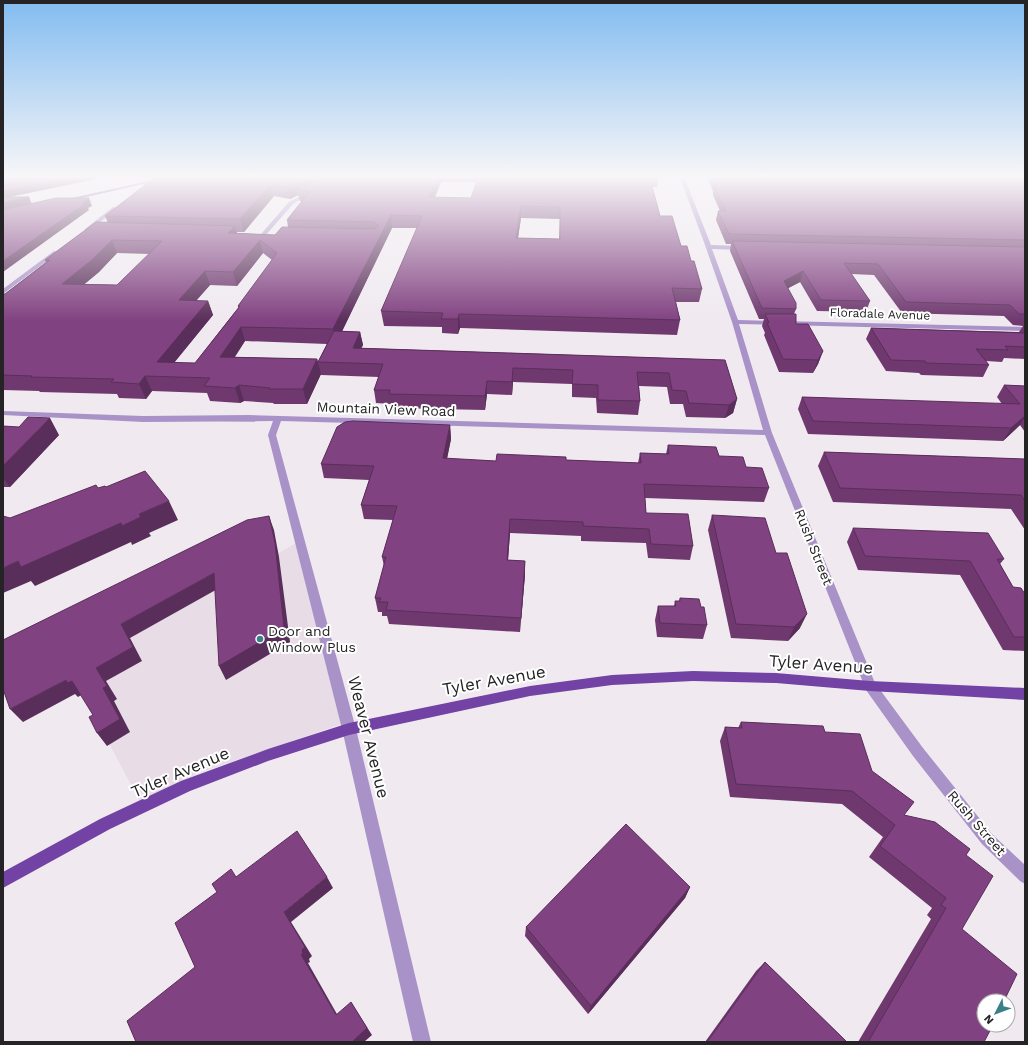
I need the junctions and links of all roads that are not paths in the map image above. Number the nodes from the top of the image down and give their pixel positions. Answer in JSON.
{"nodes":[{"id":1,"x":95,"y":224,"type":"edge"},
{"id":2,"x":271,"y":224,"type":"edge"},
{"id":3,"x":700,"y":224,"type":"edge"},
{"id":4,"x":85,"y":231,"type":"junction"},
{"id":5,"x":93,"y":231,"type":"edge"},
{"id":6,"x":270,"y":235,"type":"edge"},
{"id":7,"x":79,"y":236,"type":"edge"},
{"id":8,"x":709,"y":247,"type":"junction"},
{"id":9,"x":751,"y":248,"type":"edge"},
{"id":10,"x":60,"y":250,"type":"edge"},
{"id":11,"x":3,"y":292,"type":"edge"},
{"id":12,"x":735,"y":322,"type":"junction"},
{"id":13,"x":1025,"y":329,"type":"edge"},
{"id":14,"x":3,"y":413,"type":"edge"},
{"id":15,"x":278,"y":419,"type":"junction"},
{"id":16,"x":768,"y":433,"type":"junction"},
{"id":17,"x":870,"y":686,"type":"junction"},
{"id":18,"x":1025,"y":694,"type":"edge"},
{"id":19,"x":349,"y":729,"type":"junction"},
{"id":20,"x":1025,"y":876,"type":"edge"},
{"id":21,"x":3,"y":880,"type":"edge"},
{"id":22,"x":422,"y":1042,"type":"edge"}],
"edges":[{"from":1,"to":4,"type":"street"},
{"from":2,"to":6,"type":"street"},
{"from":3,"to":8,"type":"street","name":"Rush Street"},
{"from":4,"to":5,"type":"street"},
{"from":4,"to":7,"type":"street"},
{"from":8,"to":9,"type":"street"},
{"from":8,"to":12,"type":"street","name":"Rush Street"},
{"from":10,"to":11,"type":"street"},
{"from":12,"to":13,"type":"street","name":"Floradale Avenue"},
{"from":12,"to":16,"type":"street","name":"Rush Street"},
{"from":14,"to":15,"type":"street","name":"Mountain View Road"},
{"from":15,"to":16,"type":"street","name":"Mountain View Road"},
{"from":15,"to":19,"type":"street","name":"Weaver Avenue"},
{"from":16,"to":17,"type":"street","name":"Rush Street"},
{"from":17,"to":18,"type":"main road","name":"Tyler Avenue"},
{"from":17,"to":19,"type":"main road","name":"Tyler Avenue"},
{"from":17,"to":20,"type":"street","name":"Rush Street"},
{"from":19,"to":21,"type":"main road","name":"Tyler Avenue"},
{"from":19,"to":22,"type":"street","name":"Weaver Avenue"}]}
